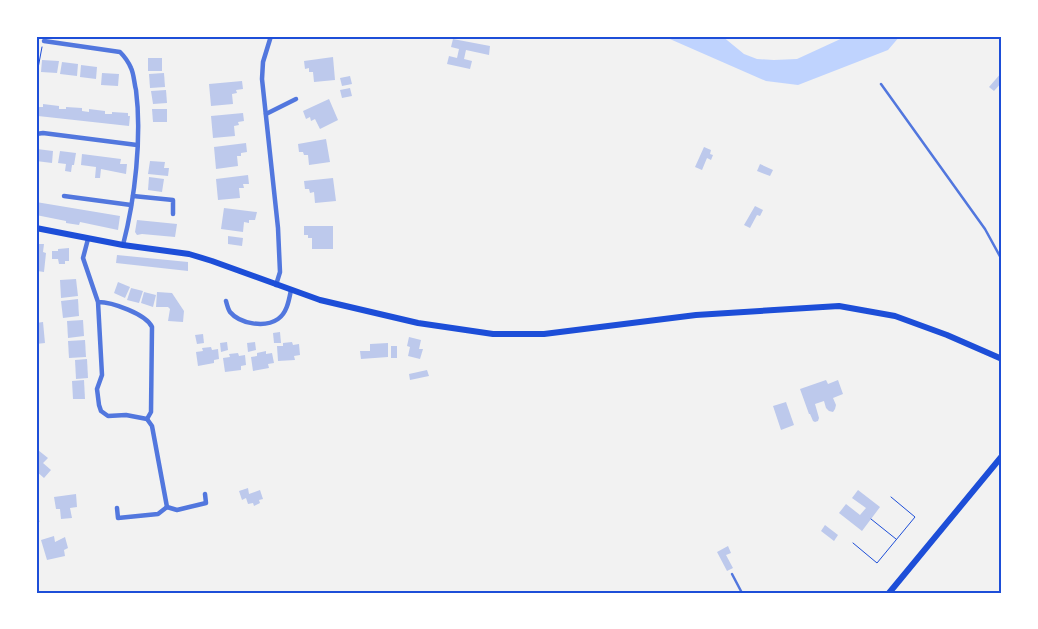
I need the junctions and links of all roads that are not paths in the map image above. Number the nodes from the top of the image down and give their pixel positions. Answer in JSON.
{"nodes":[{"id":1,"x":271,"y":36,"type":"edge"},
{"id":2,"x":44,"y":41,"type":"road end"},
{"id":3,"x":880,"y":84,"type":"dead end"},
{"id":4,"x":296,"y":99,"type":"dead end"},
{"id":5,"x":266,"y":114,"type":"junction"},
{"id":6,"x":36,"y":134,"type":"edge"},
{"id":7,"x":137,"y":145,"type":"junction"},
{"id":8,"x":64,"y":196,"type":"dead end"},
{"id":9,"x":133,"y":196,"type":"junction"},
{"id":10,"x":131,"y":205,"type":"junction"},
{"id":11,"x":173,"y":214,"type":"dead end"},
{"id":12,"x":36,"y":228,"type":"edge"},
{"id":13,"x":88,"y":239,"type":"junction"},
{"id":14,"x":123,"y":245,"type":"junction"},
{"id":15,"x":1002,"y":260,"type":"edge"},
{"id":16,"x":276,"y":285,"type":"junction"},
{"id":17,"x":291,"y":290,"type":"junction"},
{"id":18,"x":226,"y":301,"type":"dead end"},
{"id":19,"x":98,"y":302,"type":"junction"},
{"id":20,"x":1002,"y":359,"type":"edge"},
{"id":21,"x":147,"y":419,"type":"junction"},
{"id":22,"x":1002,"y":456,"type":"edge"},
{"id":23,"x":204,"y":494,"type":"dead end"},
{"id":24,"x":167,"y":507,"type":"junction"},
{"id":25,"x":117,"y":508,"type":"dead end"},
{"id":26,"x":732,"y":574,"type":"dead end"},
{"id":27,"x":742,"y":593,"type":"edge"},
{"id":28,"x":889,"y":593,"type":"edge"}],
"edges":[{"from":1,"to":5,"type":"street"},
{"from":2,"to":7,"type":"street"},
{"from":3,"to":15,"type":"lane"},
{"from":4,"to":5,"type":"street"},
{"from":5,"to":16,"type":"street"},
{"from":6,"to":7,"type":"street"},
{"from":7,"to":9,"type":"street"},
{"from":8,"to":10,"type":"street"},
{"from":9,"to":10,"type":"street"},
{"from":9,"to":11,"type":"street"},
{"from":10,"to":14,"type":"street"},
{"from":12,"to":13,"type":"main road"},
{"from":13,"to":14,"type":"main road"},
{"from":13,"to":19,"type":"street"},
{"from":14,"to":16,"type":"main road"},
{"from":16,"to":17,"type":"main road"},
{"from":17,"to":18,"type":"street"},
{"from":17,"to":20,"type":"main road"},
{"from":19,"to":21,"type":"street"},
{"from":19,"to":21,"type":"street"},
{"from":21,"to":24,"type":"street"},
{"from":22,"to":28,"type":"main road"},
{"from":23,"to":24,"type":"street"},
{"from":24,"to":25,"type":"street"},
{"from":26,"to":27,"type":"lane"}]}
